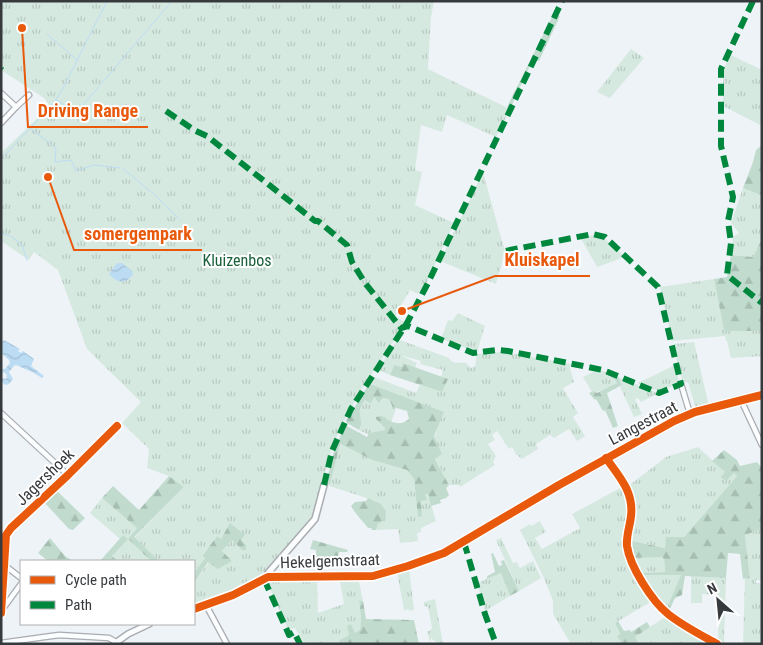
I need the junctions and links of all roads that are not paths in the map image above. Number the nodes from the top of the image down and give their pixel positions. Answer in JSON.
{"nodes":[{"id":1,"x":1,"y":93,"type":"edge"},
{"id":2,"x":29,"y":95,"type":"dead end"},
{"id":3,"x":16,"y":108,"type":"junction"},
{"id":4,"x":1,"y":114,"type":"edge"},
{"id":5,"x":6,"y":118,"type":"junction"},
{"id":6,"x":1,"y":123,"type":"edge"},
{"id":7,"x":681,"y":384,"type":"dead end"},
{"id":8,"x":762,"y":395,"type":"edge"},
{"id":9,"x":740,"y":400,"type":"junction"},
{"id":10,"x":1,"y":413,"type":"edge"},
{"id":11,"x":690,"y":414,"type":"junction"},
{"id":12,"x":117,"y":426,"type":"dead end"},
{"id":13,"x":762,"y":445,"type":"edge"},
{"id":14,"x":606,"y":458,"type":"junction"},
{"id":15,"x":68,"y":475,"type":"junction"},
{"id":16,"x":324,"y":485,"type":"dead end"},
{"id":17,"x":545,"y":493,"type":"joint"},
{"id":18,"x":3,"y":564,"type":"junction"},
{"id":19,"x":20,"y":577,"type":"edge"},
{"id":20,"x":268,"y":577,"type":"junction"},
{"id":21,"x":20,"y":585,"type":"edge"},
{"id":22,"x":206,"y":605,"type":"junction"},
{"id":23,"x":195,"y":609,"type":"edge"},
{"id":24,"x":1,"y":612,"type":"edge"},
{"id":25,"x":147,"y":625,"type":"edge"},
{"id":26,"x":1,"y":643,"type":"edge"},
{"id":27,"x":115,"y":643,"type":"edge"},
{"id":28,"x":227,"y":644,"type":"edge"},
{"id":29,"x":717,"y":644,"type":"edge"}],
"edges":[{"from":1,"to":3,"type":"street"},
{"from":2,"to":3,"type":"street"},
{"from":3,"to":5,"type":"street"},
{"from":4,"to":5,"type":"street"},
{"from":5,"to":6,"type":"street"},
{"from":7,"to":11,"type":"street"},
{"from":8,"to":9,"type":"street","name":"Langestraat"},
{"from":9,"to":11,"type":"street","name":"Langestraat"},
{"from":9,"to":13,"type":"street"},
{"from":10,"to":15,"type":"street"},
{"from":11,"to":14,"type":"street","name":"Langestraat"},
{"from":12,"to":15,"type":"street","name":"Jagershoek"},
{"from":14,"to":17,"type":"street","name":"Langestraat"},
{"from":14,"to":29,"type":"street"},
{"from":15,"to":18,"type":"street","name":"Jagershoek"},
{"from":16,"to":20,"type":"street"},
{"from":17,"to":20,"type":"street","name":"Hekelgemstraat"},
{"from":18,"to":19,"type":"street"},
{"from":18,"to":24,"type":"street","name":"Jagershoek"},
{"from":20,"to":22,"type":"street","name":"Hekelgemstraat"},
{"from":21,"to":24,"type":"street","name":"Jagershoek"},
{"from":22,"to":23,"type":"street","name":"Hekelgemstraat"},
{"from":22,"to":28,"type":"street"},
{"from":25,"to":27,"type":"street"},
{"from":26,"to":27,"type":"street"}]}
